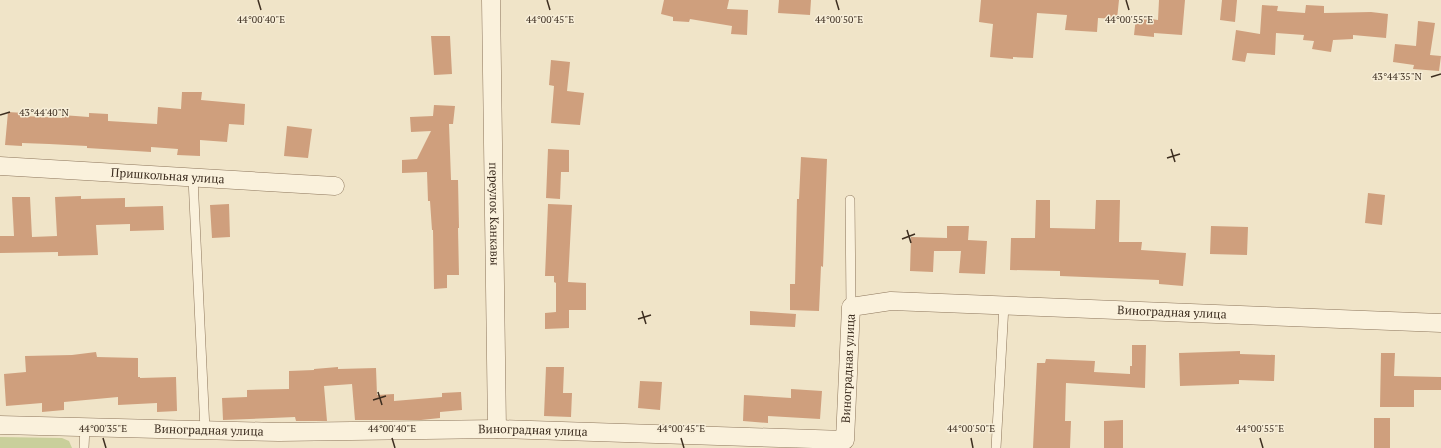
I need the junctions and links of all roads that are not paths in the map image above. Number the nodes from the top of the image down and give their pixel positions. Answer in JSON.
{"nodes":[{"id":1,"x":491,"y":0,"type":"edge"},
{"id":2,"x":0,"y":166,"type":"edge"},
{"id":3,"x":193,"y":178,"type":"junction"},
{"id":4,"x":335,"y":186,"type":"dead end"},
{"id":5,"x":850,"y":200,"type":"dead end"},
{"id":6,"x":1004,"y":305,"type":"junction"},
{"id":7,"x":850,"y":307,"type":"junction"},
{"id":8,"x":1441,"y":322,"type":"edge"},
{"id":9,"x":0,"y":424,"type":"edge"},
{"id":10,"x":85,"y":427,"type":"junction"},
{"id":11,"x":496,"y":429,"type":"junction"},
{"id":12,"x":205,"y":430,"type":"junction"},
{"id":13,"x":845,"y":444,"type":"edge"},
{"id":14,"x":84,"y":448,"type":"edge"},
{"id":15,"x":996,"y":448,"type":"edge"}],
"edges":[{"from":1,"to":11,"type":"street","name":"переулок Канкавы"},
{"from":2,"to":3,"type":"street","name":"Пришкольная улица"},
{"from":3,"to":4,"type":"street","name":"Пришкольная улица"},
{"from":3,"to":12,"type":"lane"},
{"from":5,"to":7,"type":"lane"},
{"from":6,"to":7,"type":"street","name":"Виноградная улица"},
{"from":6,"to":8,"type":"street","name":"Виноградная улица"},
{"from":6,"to":15,"type":"lane"},
{"from":7,"to":13,"type":"street","name":"Виноградная улица"},
{"from":9,"to":10,"type":"street","name":"Виноградная улица"},
{"from":10,"to":12,"type":"street","name":"Виноградная улица"},
{"from":10,"to":14,"type":"lane"},
{"from":11,"to":12,"type":"street","name":"Виноградная улица"},
{"from":11,"to":13,"type":"street","name":"Виноградная улица"}]}
